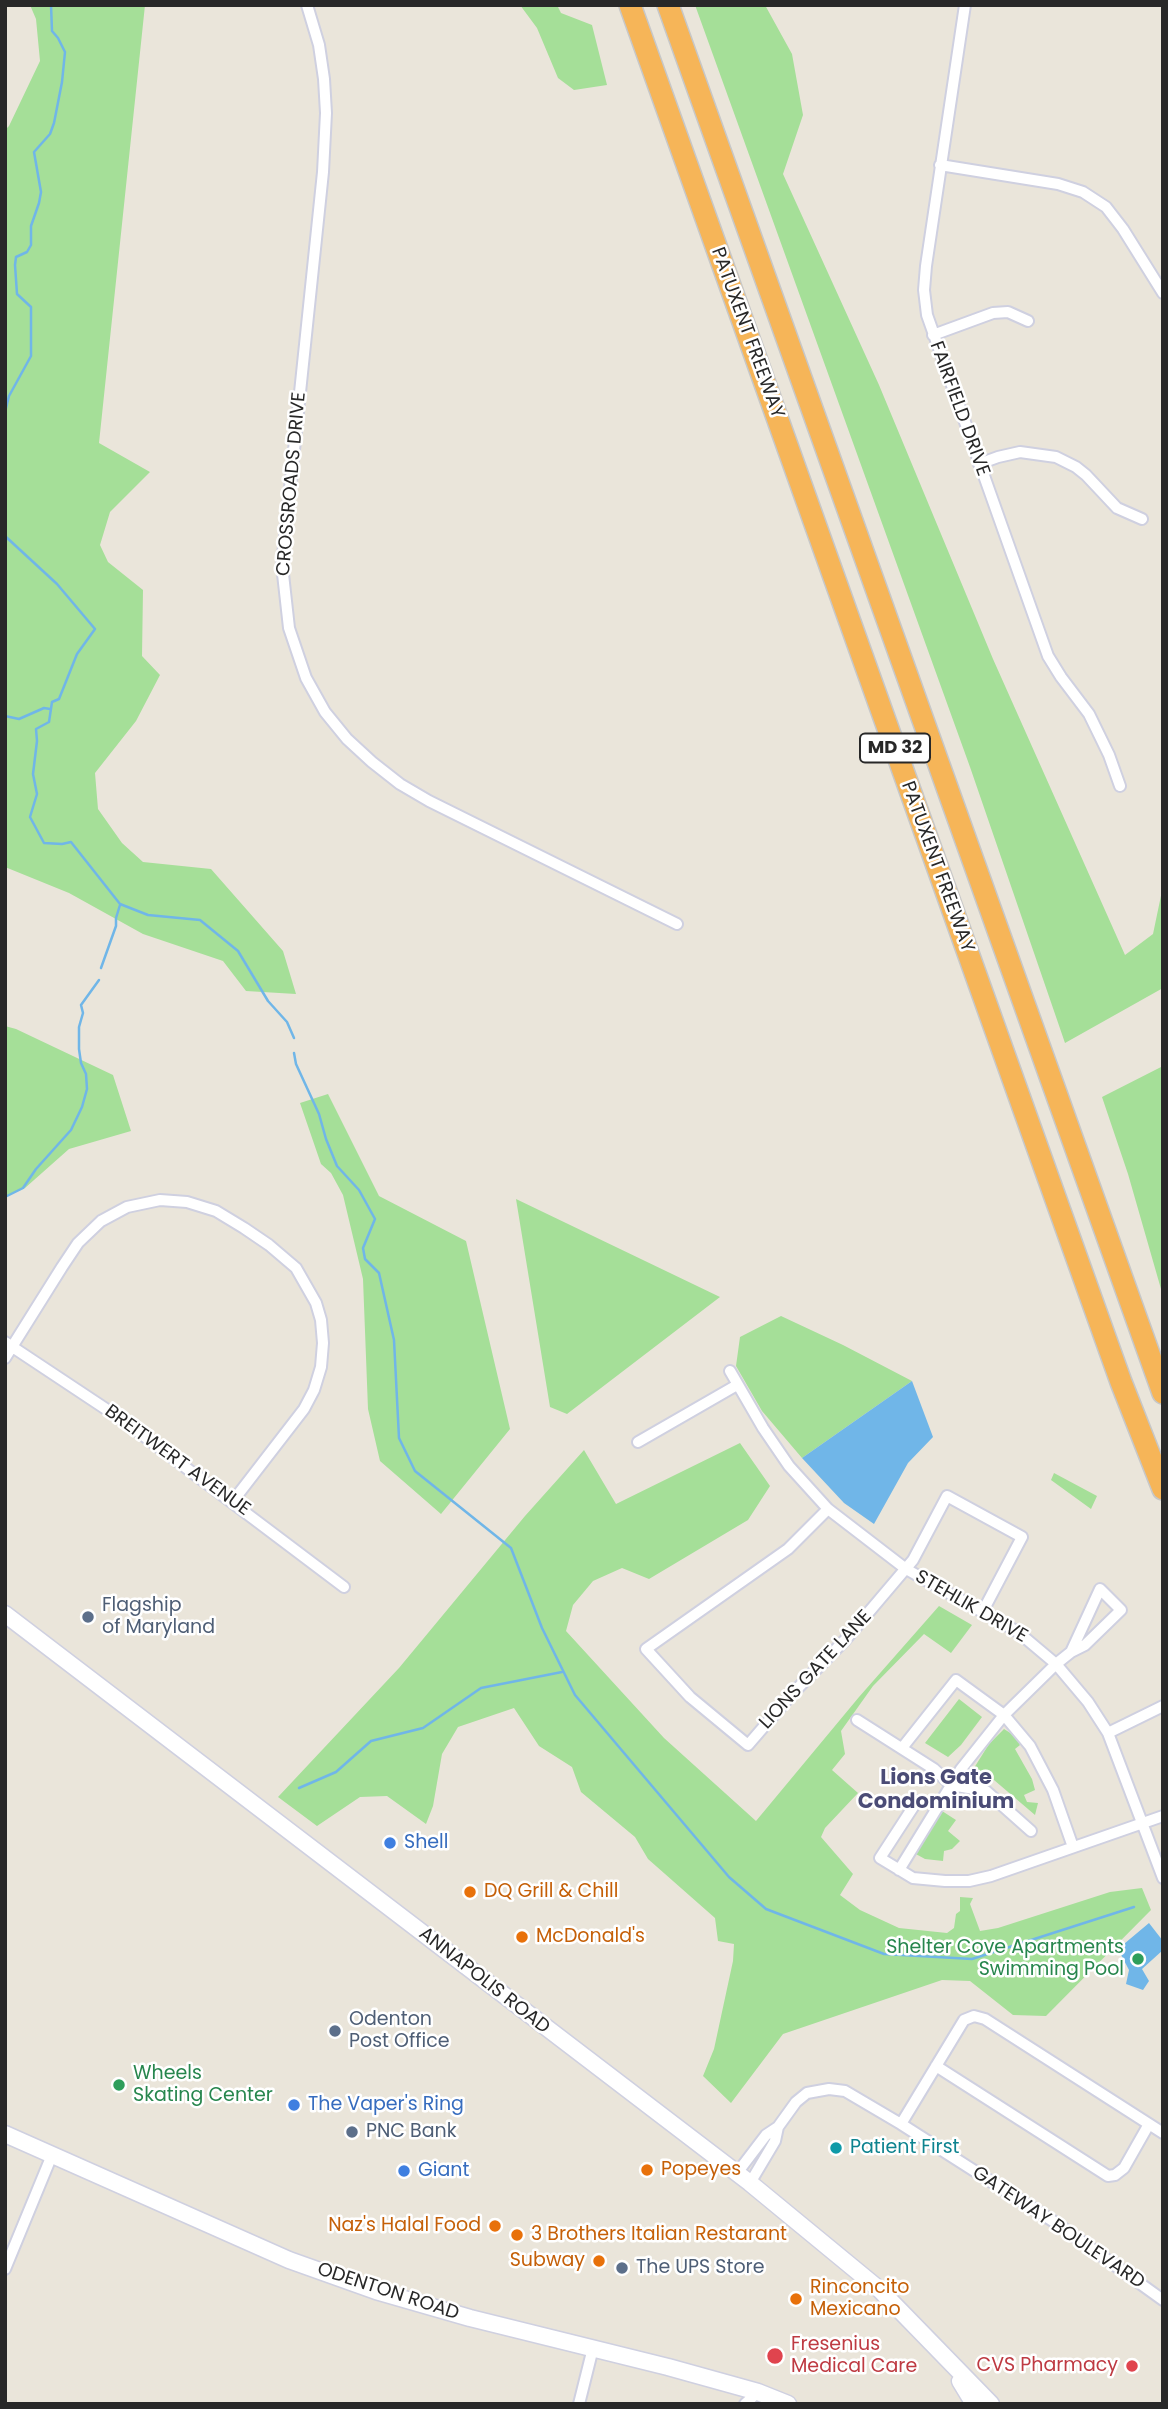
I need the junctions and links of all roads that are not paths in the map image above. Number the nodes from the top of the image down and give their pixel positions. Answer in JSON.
{"nodes":[{"id":1,"x":307,"y":5,"type":"edge"},
{"id":2,"x":630,"y":5,"type":"edge"},
{"id":3,"x":668,"y":5,"type":"edge"},
{"id":4,"x":965,"y":5,"type":"edge"},
{"id":5,"x":940,"y":165,"type":"junction"},
{"id":6,"x":1163,"y":293,"type":"edge"},
{"id":7,"x":1028,"y":321,"type":"dead end"},
{"id":8,"x":933,"y":335,"type":"junction"},
{"id":9,"x":979,"y":464,"type":"junction"},
{"id":10,"x":1142,"y":519,"type":"dead end"},
{"id":11,"x":1120,"y":786,"type":"dead end"},
{"id":12,"x":677,"y":924,"type":"dead end"},
{"id":13,"x":9,"y":1344,"type":"edge"},
{"id":14,"x":5,"y":1358,"type":"edge"},
{"id":15,"x":730,"y":1371,"type":"dead end"},
{"id":16,"x":737,"y":1385,"type":"junction"},
{"id":17,"x":1163,"y":1393,"type":"edge"},
{"id":18,"x":638,"y":1442,"type":"dead end"},
{"id":19,"x":1163,"y":1489,"type":"edge"},
{"id":20,"x":233,"y":1501,"type":"junction"},
{"id":21,"x":828,"y":1509,"type":"junction"},
{"id":22,"x":906,"y":1569,"type":"junction"},
{"id":23,"x":344,"y":1587,"type":"dead end"},
{"id":24,"x":983,"y":1611,"type":"junction"},
{"id":25,"x":5,"y":1614,"type":"edge"},
{"id":26,"x":1071,"y":1653,"type":"junction"},
{"id":27,"x":1056,"y":1664,"type":"junction"},
{"id":28,"x":1163,"y":1706,"type":"edge"},
{"id":29,"x":1004,"y":1715,"type":"junction"},
{"id":30,"x":857,"y":1720,"type":"dead end"},
{"id":31,"x":1108,"y":1734,"type":"junction"},
{"id":32,"x":902,"y":1748,"type":"junction"},
{"id":33,"x":951,"y":1785,"type":"junction"},
{"id":34,"x":917,"y":1801,"type":"dead end"},
{"id":35,"x":1163,"y":1816,"type":"edge"},
{"id":36,"x":1142,"y":1823,"type":"junction"},
{"id":37,"x":1031,"y":1830,"type":"dead end"},
{"id":38,"x":1073,"y":1847,"type":"junction"},
{"id":39,"x":899,"y":1870,"type":"junction"},
{"id":40,"x":1163,"y":1878,"type":"edge"},
{"id":41,"x":936,"y":2066,"type":"junction"},
{"id":42,"x":901,"y":2124,"type":"junction"},
{"id":43,"x":1149,"y":2124,"type":"junction"},
{"id":44,"x":778,"y":2127,"type":"junction"},
{"id":45,"x":1163,"y":2133,"type":"edge"},
{"id":46,"x":5,"y":2134,"type":"edge"},
{"id":47,"x":52,"y":2155,"type":"junction"},
{"id":48,"x":743,"y":2178,"type":"junction"},
{"id":49,"x":5,"y":2269,"type":"edge"},
{"id":50,"x":1163,"y":2300,"type":"edge"},
{"id":51,"x":593,"y":2348,"type":"junction"},
{"id":52,"x":950,"y":2363,"type":"junction"},
{"id":53,"x":758,"y":2392,"type":"junction"},
{"id":54,"x":579,"y":2404,"type":"edge"},
{"id":55,"x":745,"y":2404,"type":"edge"},
{"id":56,"x":788,"y":2404,"type":"edge"},
{"id":57,"x":974,"y":2404,"type":"edge"},
{"id":58,"x":991,"y":2404,"type":"edge"}],
"edges":[{"from":1,"to":12,"type":"street","name":"CROSSROADS DRIVE"},
{"from":2,"to":19,"type":"highway","name":"PATUXENT FREEWAY","number":"MD 32"},
{"from":3,"to":17,"type":"highway","name":"PATUXENT FREEWAY","number":"MD 32"},
{"from":4,"to":5,"type":"street","name":"FAIRFIELD DRIVE"},
{"from":5,"to":6,"type":"street"},
{"from":5,"to":8,"type":"street","name":"FAIRFIELD DRIVE"},
{"from":7,"to":8,"type":"street"},
{"from":8,"to":9,"type":"street","name":"FAIRFIELD DRIVE"},
{"from":9,"to":10,"type":"street"},
{"from":9,"to":11,"type":"street","name":"FAIRFIELD DRIVE"},
{"from":13,"to":14,"type":"street"},
{"from":13,"to":20,"type":"street","name":"BREITWERT AVENUE"},
{"from":13,"to":20,"type":"street"},
{"from":15,"to":16,"type":"street","name":"STEHLIK DRIVE"},
{"from":16,"to":18,"type":"street"},
{"from":16,"to":21,"type":"street","name":"STEHLIK DRIVE"},
{"from":20,"to":23,"type":"street","name":"BREITWERT AVENUE"},
{"from":21,"to":22,"type":"street","name":"STEHLIK DRIVE"},
{"from":21,"to":22,"type":"street","name":"LIONS GATE LANE"},
{"from":22,"to":24,"type":"street","name":"STEHLIK DRIVE"},
{"from":22,"to":24,"type":"street"},
{"from":24,"to":27,"type":"street","name":"STEHLIK DRIVE"},
{"from":25,"to":48,"type":"main road","name":"ANNAPOLIS ROAD"},
{"from":26,"to":26,"type":"street"},
{"from":26,"to":27,"type":"street"},
{"from":27,"to":29,"type":"street"},
{"from":27,"to":31,"type":"street","name":"STEHLIK DRIVE"},
{"from":28,"to":31,"type":"street"},
{"from":29,"to":32,"type":"street"},
{"from":29,"to":33,"type":"street"},
{"from":29,"to":38,"type":"street"},
{"from":30,"to":32,"type":"street"},
{"from":31,"to":36,"type":"street","name":"STEHLIK DRIVE"},
{"from":32,"to":33,"type":"street"},
{"from":33,"to":37,"type":"street"},
{"from":33,"to":39,"type":"street"},
{"from":34,"to":39,"type":"street"},
{"from":35,"to":36,"type":"street"},
{"from":36,"to":38,"type":"street"},
{"from":36,"to":40,"type":"street","name":"STEHLIK DRIVE"},
{"from":38,"to":39,"type":"street"},
{"from":41,"to":42,"type":"street"},
{"from":41,"to":43,"type":"street"},
{"from":41,"to":43,"type":"street"},
{"from":42,"to":44,"type":"street","name":"GATEWAY BOULEVARD"},
{"from":42,"to":50,"type":"street","name":"GATEWAY BOULEVARD"},
{"from":43,"to":45,"type":"street"},
{"from":44,"to":48,"type":"street","name":"GATEWAY BOULEVARD"},
{"from":44,"to":48,"type":"street","name":"GATEWAY BOULEVARD"},
{"from":46,"to":47,"type":"main road","name":"ODENTON ROAD"},
{"from":47,"to":49,"type":"street"},
{"from":47,"to":51,"type":"main road","name":"ODENTON ROAD"},
{"from":48,"to":52,"type":"main road","name":"ANNAPOLIS ROAD"},
{"from":51,"to":53,"type":"main road","name":"ODENTON ROAD"},
{"from":51,"to":54,"type":"street"},
{"from":52,"to":57,"type":"main road","name":"ANNAPOLIS ROAD"},
{"from":52,"to":58,"type":"main road","name":"ANNAPOLIS ROAD"},
{"from":53,"to":55,"type":"street"},
{"from":53,"to":56,"type":"main road","name":"ODENTON ROAD"}]}
